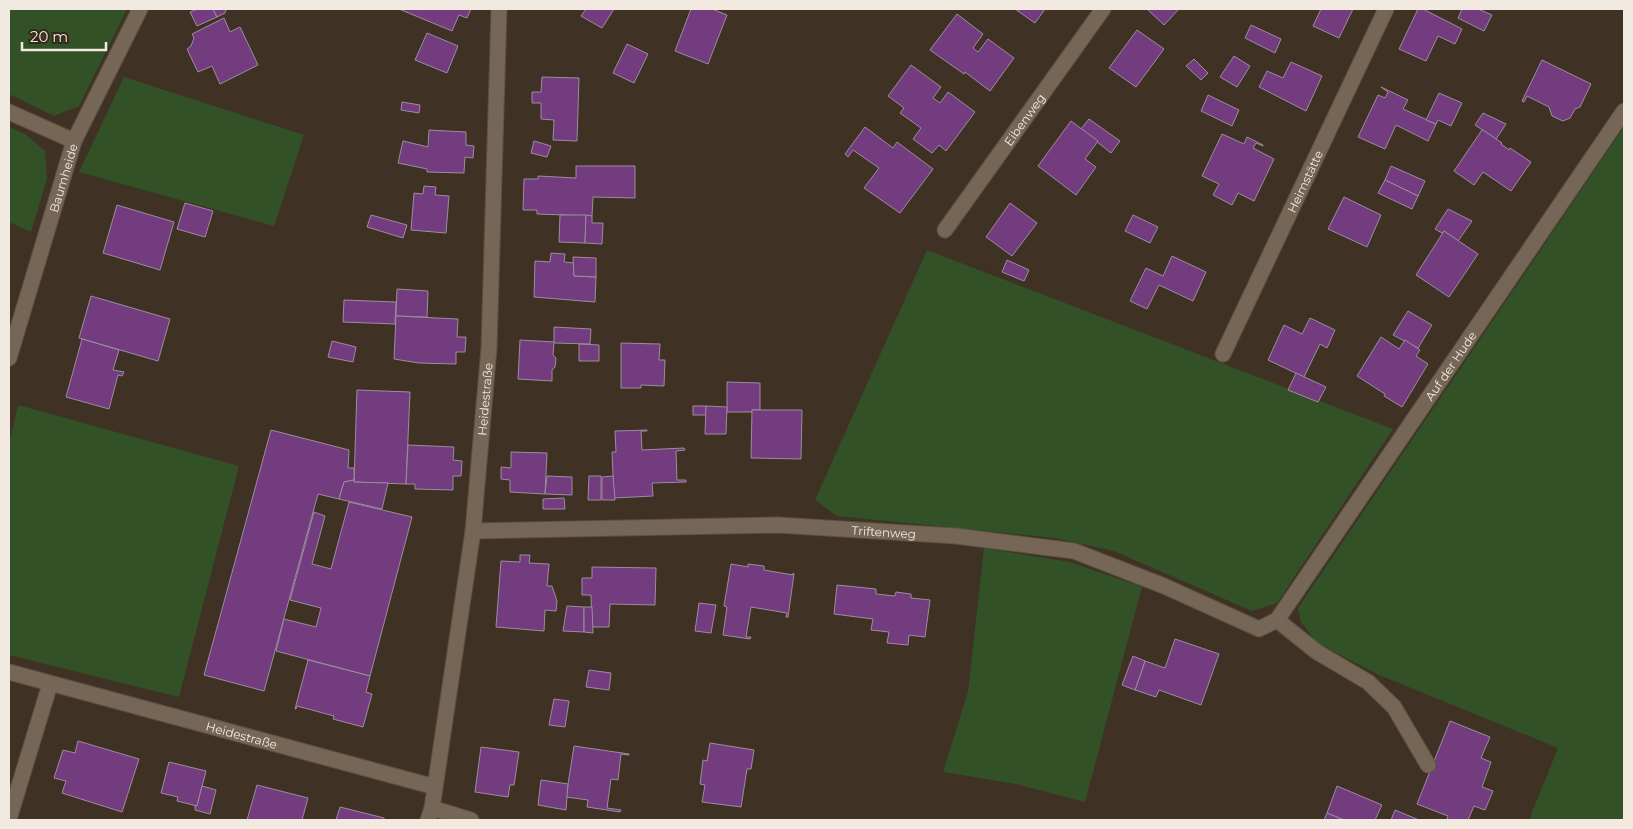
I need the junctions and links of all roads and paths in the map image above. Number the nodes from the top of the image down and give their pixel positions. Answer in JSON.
{"nodes":[{"id":1,"x":140,"y":9,"type":"edge"},
{"id":2,"x":499,"y":9,"type":"edge"},
{"id":3,"x":1102,"y":9,"type":"edge"},
{"id":4,"x":1386,"y":9,"type":"edge"},
{"id":5,"x":1624,"y":111,"type":"edge"},
{"id":6,"x":9,"y":112,"type":"edge"},
{"id":7,"x":74,"y":141,"type":"junction"},
{"id":8,"x":945,"y":230,"type":"dead end"},
{"id":9,"x":1223,"y":354,"type":"dead end"},
{"id":10,"x":9,"y":358,"type":"edge"},
{"id":11,"x":473,"y":530,"type":"junction"},
{"id":12,"x":1277,"y":620,"type":"junction"},
{"id":13,"x":9,"y":672,"type":"edge"},
{"id":14,"x":50,"y":684,"type":"junction"},
{"id":15,"x":1428,"y":765,"type":"dead end"},
{"id":16,"x":435,"y":787,"type":"junction"},
{"id":17,"x":430,"y":814,"type":"edge"},
{"id":18,"x":9,"y":819,"type":"edge"},
{"id":19,"x":471,"y":820,"type":"edge"}],
"edges":[{"from":1,"to":7,"type":"street","name":"Baumheide"},
{"from":2,"to":11,"type":"street","name":"Heidestraße"},
{"from":3,"to":8,"type":"street","name":"Eibenweg"},
{"from":4,"to":9,"type":"street","name":"Heimstätte"},
{"from":5,"to":12,"type":"street","name":"Auf der Hude"},
{"from":6,"to":7,"type":"street"},
{"from":7,"to":10,"type":"street","name":"Baumheide"},
{"from":11,"to":12,"type":"street","name":"Triftenweg"},
{"from":11,"to":16,"type":"street","name":"Heidestraße"},
{"from":12,"to":15,"type":"street"},
{"from":13,"to":14,"type":"street","name":"Heidestraße"},
{"from":14,"to":16,"type":"street","name":"Heidestraße"},
{"from":14,"to":18,"type":"street"},
{"from":16,"to":17,"type":"street","name":"Heidestraße"},
{"from":17,"to":19,"type":"street","name":"Heidestraße"}]}
